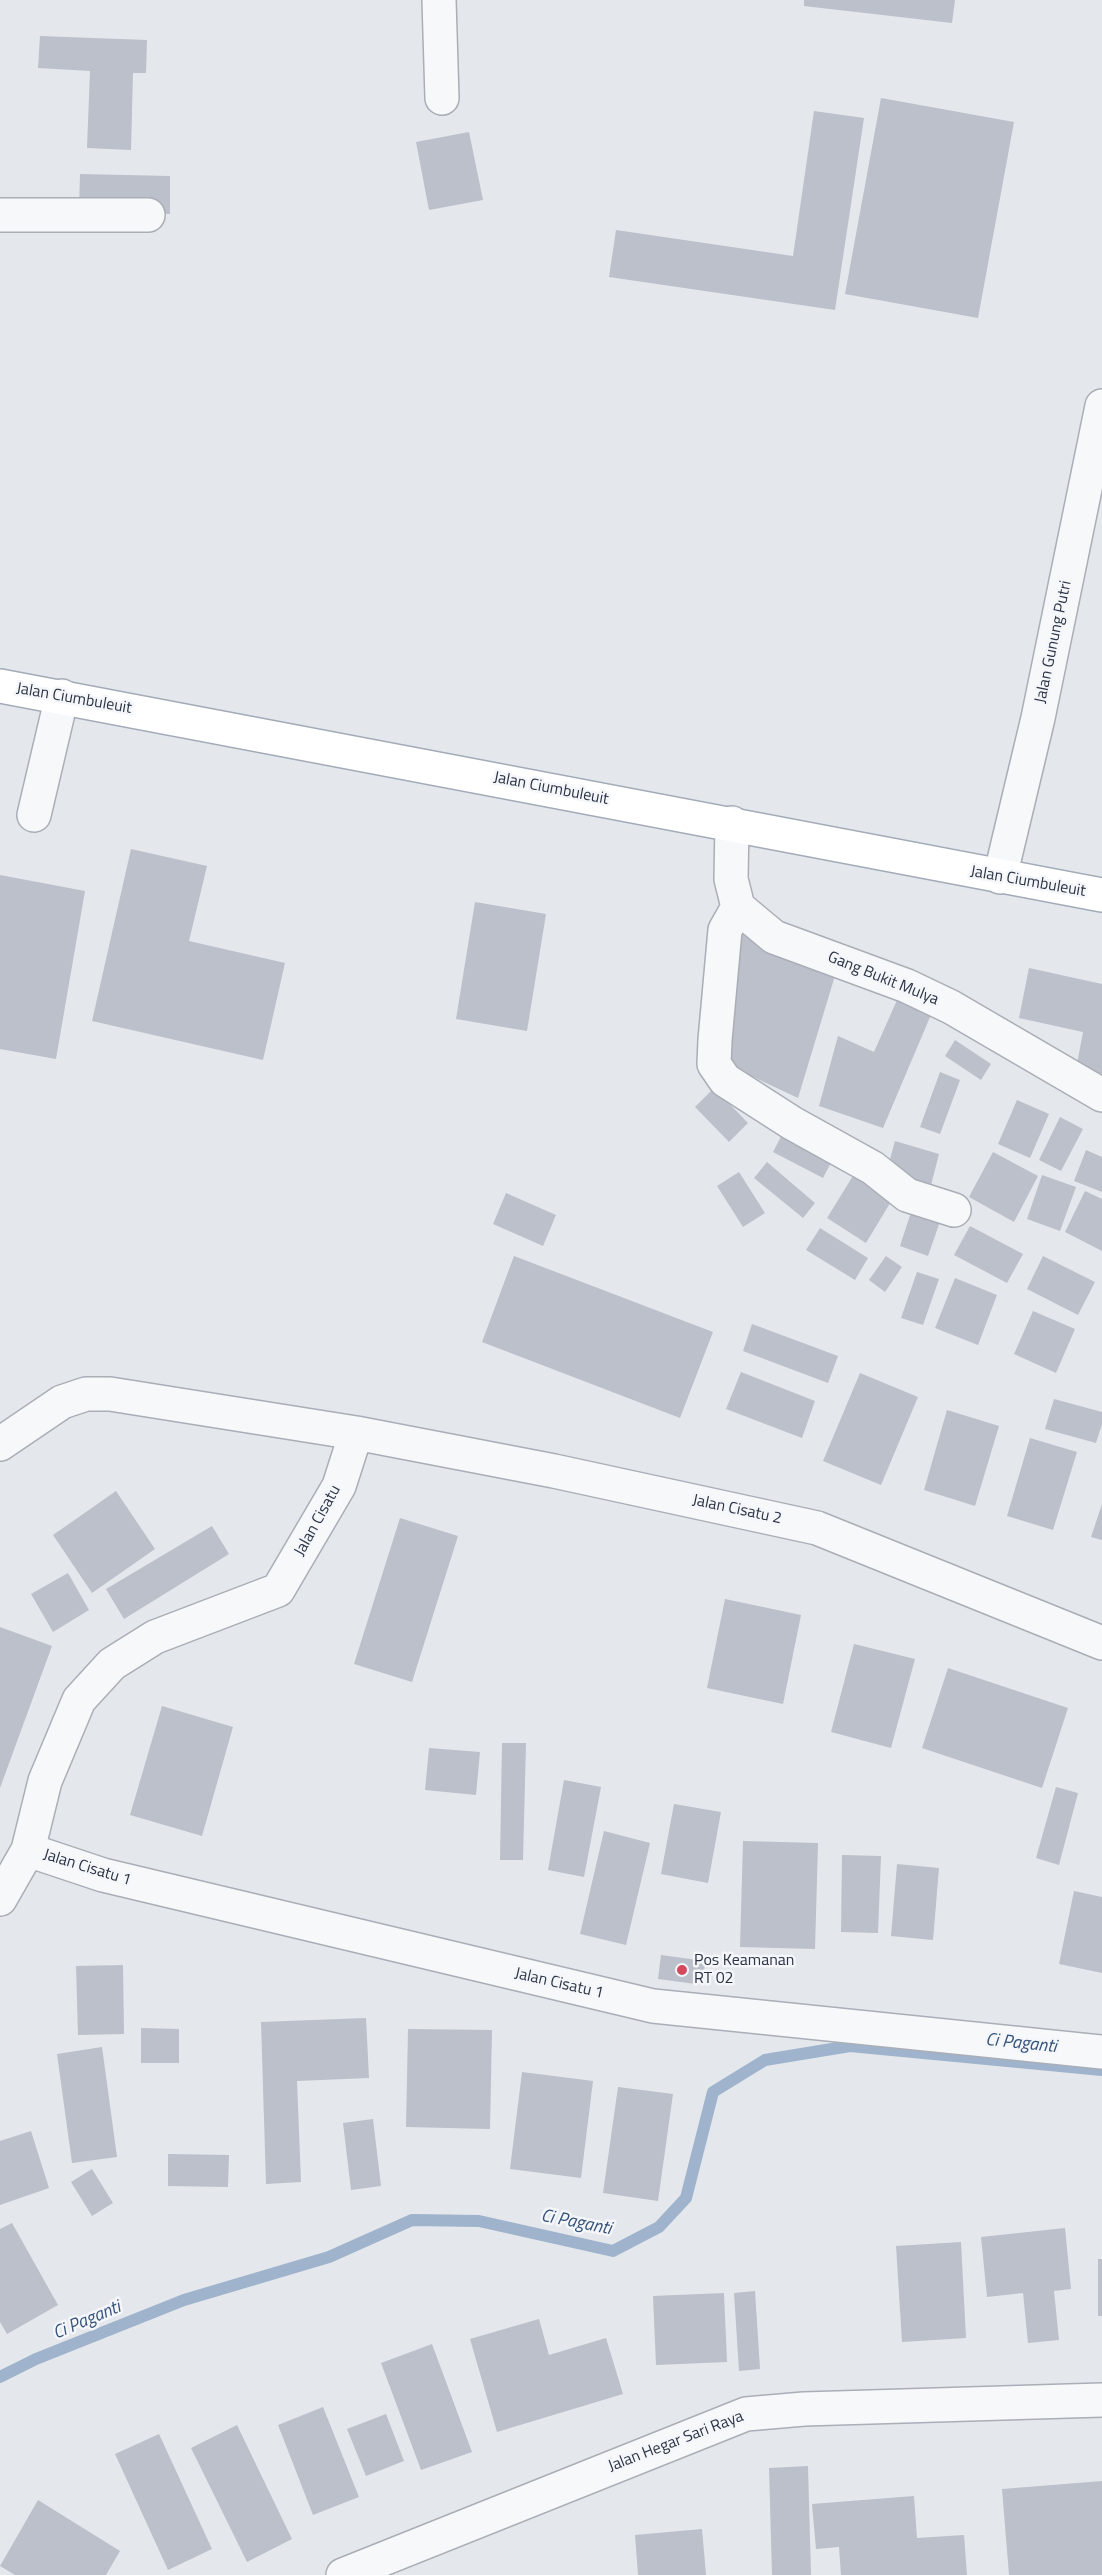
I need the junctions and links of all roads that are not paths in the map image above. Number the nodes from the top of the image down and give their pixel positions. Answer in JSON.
{"nodes":[{"id":1,"x":439,"y":0,"type":"edge"},
{"id":2,"x":442,"y":98,"type":"dead end"},
{"id":3,"x":0,"y":214,"type":"edge"},
{"id":4,"x":148,"y":215,"type":"dead end"},
{"id":5,"x":1102,"y":406,"type":"edge"},
{"id":6,"x":0,"y":686,"type":"edge"},
{"id":7,"x":62,"y":696,"type":"junction"},
{"id":8,"x":34,"y":815,"type":"dead end"},
{"id":9,"x":732,"y":823,"type":"junction"},
{"id":10,"x":1000,"y":877,"type":"junction"},
{"id":11,"x":1102,"y":895,"type":"edge"},
{"id":12,"x":738,"y":907,"type":"junction"},
{"id":13,"x":1102,"y":1095,"type":"edge"},
{"id":14,"x":954,"y":1210,"type":"dead end"},
{"id":15,"x":356,"y":1432,"type":"junction"},
{"id":16,"x":0,"y":1444,"type":"edge"},
{"id":17,"x":1102,"y":1643,"type":"edge"},
{"id":18,"x":28,"y":1850,"type":"junction"},
{"id":19,"x":0,"y":1899,"type":"edge"},
{"id":20,"x":1102,"y":2052,"type":"edge"},
{"id":21,"x":1102,"y":2400,"type":"edge"},
{"id":22,"x":343,"y":2575,"type":"edge"}],
"edges":[{"from":1,"to":2,"type":"street"},
{"from":3,"to":4,"type":"street"},
{"from":5,"to":10,"type":"street","name":"Jalan Gunung Putri"},
{"from":6,"to":7,"type":"main road","name":"Jalan Ciumbuleuit"},
{"from":7,"to":8,"type":"street"},
{"from":7,"to":9,"type":"main road","name":"Jalan Ciumbuleuit"},
{"from":9,"to":10,"type":"main road","name":"Jalan Ciumbuleuit"},
{"from":9,"to":12,"type":"street"},
{"from":10,"to":11,"type":"main road","name":"Jalan Ciumbuleuit"},
{"from":12,"to":13,"type":"street","name":"Gang Bukit Mulya"},
{"from":12,"to":14,"type":"street"},
{"from":15,"to":16,"type":"street"},
{"from":15,"to":17,"type":"street","name":"Jalan Cisatu 2"},
{"from":15,"to":18,"type":"street","name":"Jalan Cisatu"},
{"from":18,"to":19,"type":"street","name":"Jalan Cisatu"},
{"from":18,"to":20,"type":"street","name":"Jalan Cisatu 1"},
{"from":21,"to":22,"type":"street","name":"Jalan Hegar Sari Raya"}]}
